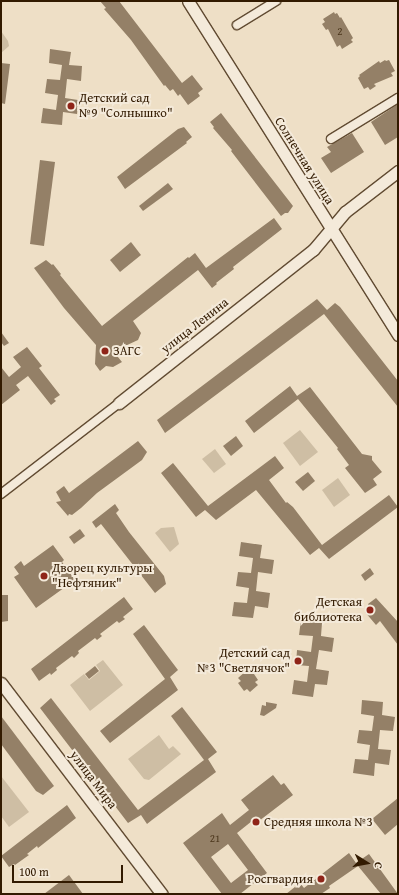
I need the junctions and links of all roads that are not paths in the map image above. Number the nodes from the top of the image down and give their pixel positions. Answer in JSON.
{"nodes":[{"id":1,"x":188,"y":1,"type":"edge"},
{"id":2,"x":276,"y":1,"type":"edge"},
{"id":3,"x":237,"y":25,"type":"dead end"},
{"id":4,"x":398,"y":98,"type":"edge"},
{"id":5,"x":331,"y":139,"type":"dead end"},
{"id":6,"x":398,"y":171,"type":"edge"},
{"id":7,"x":330,"y":230,"type":"junction"},
{"id":8,"x":398,"y":335,"type":"edge"},
{"id":9,"x":119,"y":403,"type":"joint"},
{"id":10,"x":1,"y":494,"type":"edge"},
{"id":11,"x":1,"y":683,"type":"edge"},
{"id":12,"x":162,"y":894,"type":"edge"}],
"edges":[{"from":1,"to":7,"type":"street","name":"Солнечная улица"},
{"from":2,"to":3,"type":"street"},
{"from":4,"to":5,"type":"street"},
{"from":6,"to":7,"type":"street","name":"улица Ленина"},
{"from":7,"to":8,"type":"street","name":"Солнечная улица"},
{"from":7,"to":9,"type":"street","name":"улица Ленина"},
{"from":9,"to":10,"type":"street","name":"улица Ленина"},
{"from":11,"to":12,"type":"street","name":"улица Мира"}]}
